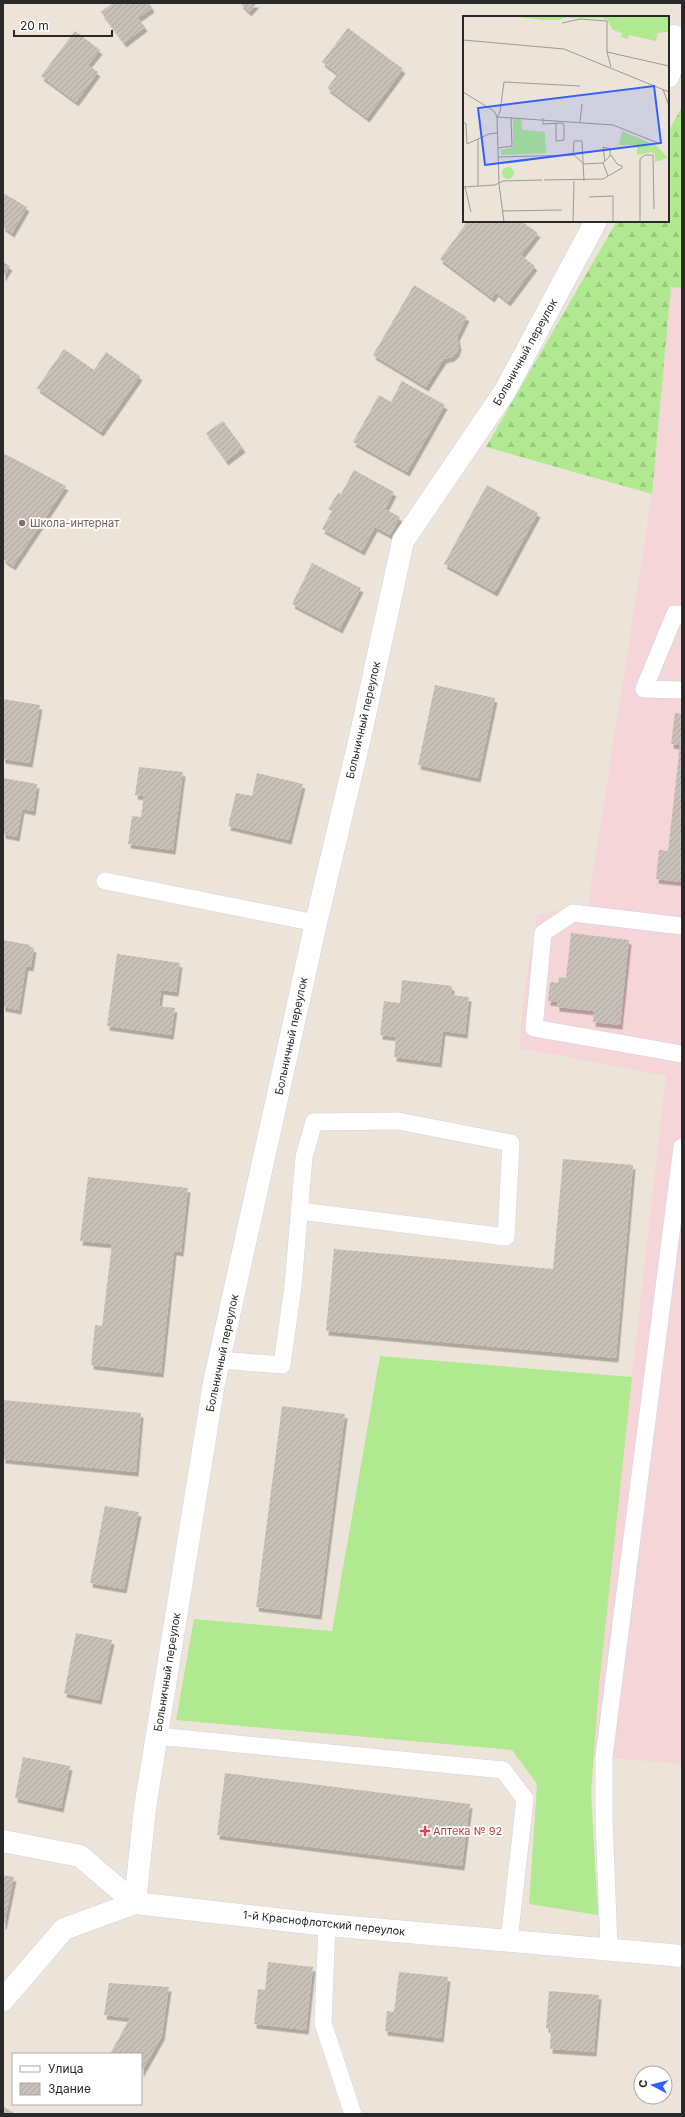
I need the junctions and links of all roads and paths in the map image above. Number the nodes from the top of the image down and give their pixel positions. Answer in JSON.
{"nodes":[{"id":1,"x":674,"y":36,"type":"dead end"},
{"id":2,"x":669,"y":75,"type":"edge"},
{"id":3,"x":595,"y":222,"type":"edge"},
{"id":4,"x":682,"y":615,"type":"edge"},
{"id":5,"x":682,"y":690,"type":"edge"},
{"id":6,"x":105,"y":881,"type":"dead end"},
{"id":7,"x":316,"y":923,"type":"junction"},
{"id":8,"x":682,"y":926,"type":"edge"},
{"id":9,"x":682,"y":1054,"type":"edge"},
{"id":10,"x":682,"y":1147,"type":"edge"},
{"id":11,"x":300,"y":1211,"type":"junction"},
{"id":12,"x":220,"y":1360,"type":"junction"},
{"id":13,"x":157,"y":1736,"type":"junction"},
{"id":14,"x":3,"y":1841,"type":"edge"},
{"id":15,"x":135,"y":1903,"type":"junction"},
{"id":16,"x":327,"y":1925,"type":"junction"},
{"id":17,"x":509,"y":1940,"type":"junction"},
{"id":18,"x":609,"y":1949,"type":"junction"},
{"id":19,"x":682,"y":1956,"type":"edge"},
{"id":20,"x":3,"y":2000,"type":"edge"},
{"id":21,"x":353,"y":2114,"type":"edge"}],
"edges":[{"from":1,"to":2,"type":"street"},
{"from":3,"to":7,"type":"street","name":"Больничный переулок"},
{"from":4,"to":5,"type":"lane"},
{"from":6,"to":7,"type":"lane"},
{"from":7,"to":12,"type":"street","name":"Больничный переулок"},
{"from":8,"to":9,"type":"lane"},
{"from":10,"to":18,"type":"lane"},
{"from":11,"to":11,"type":"lane"},
{"from":11,"to":12,"type":"lane"},
{"from":12,"to":13,"type":"street","name":"Больничный переулок"},
{"from":13,"to":15,"type":"street","name":"Больничный переулок"},
{"from":13,"to":17,"type":"lane"},
{"from":14,"to":15,"type":"street"},
{"from":15,"to":16,"type":"street","name":"1-й Краснофлотский переулок"},
{"from":15,"to":20,"type":"street","name":"1-й Краснофлотский переулок"},
{"from":16,"to":17,"type":"street","name":"1-й Краснофлотский переулок"},
{"from":16,"to":21,"type":"lane"},
{"from":17,"to":18,"type":"street","name":"1-й Краснофлотский переулок"},
{"from":18,"to":19,"type":"street","name":"1-й Краснофлотский переулок"}]}
